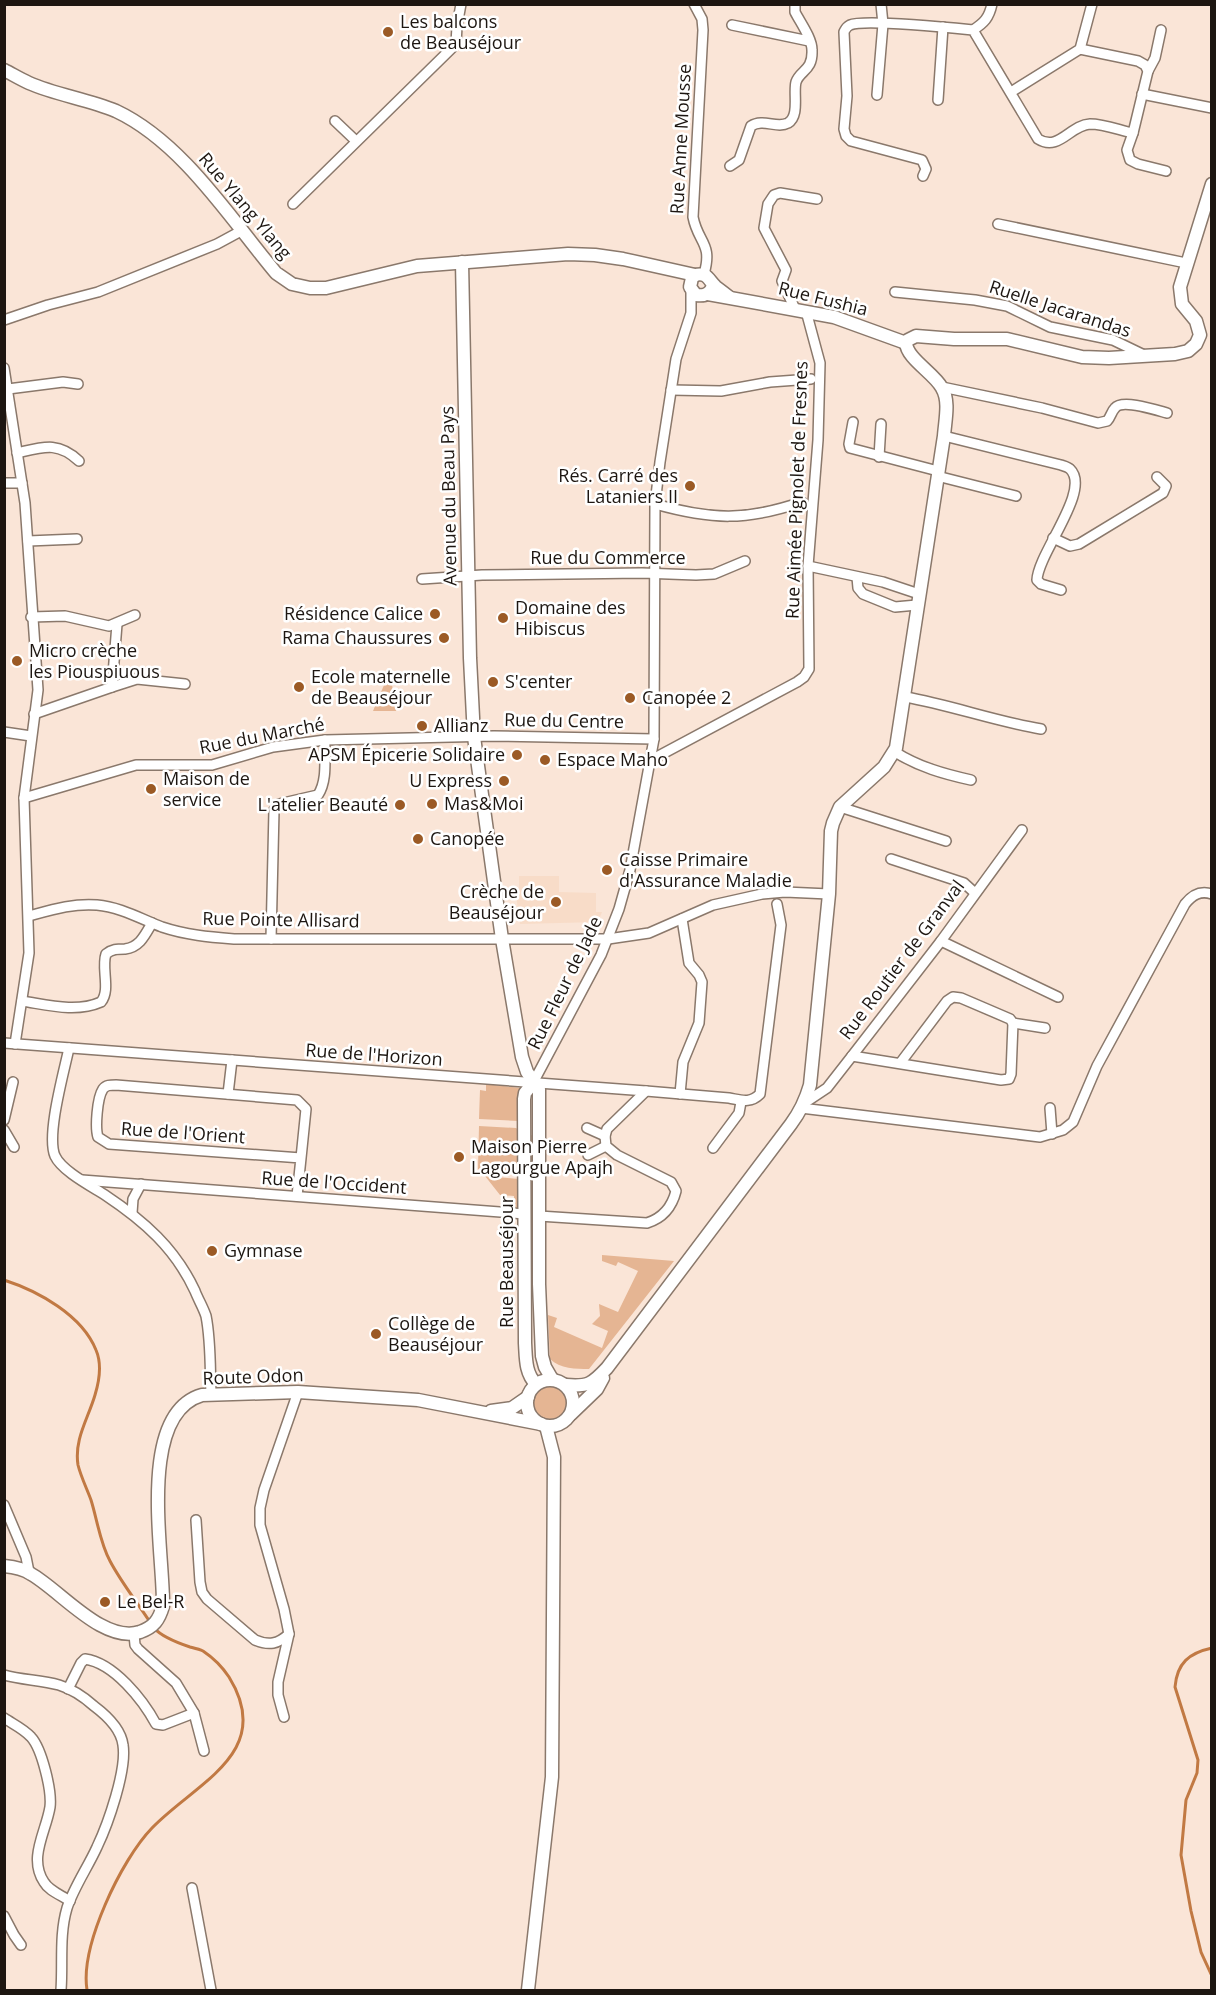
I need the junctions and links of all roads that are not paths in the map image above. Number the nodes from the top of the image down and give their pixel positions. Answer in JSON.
{"nodes":[{"id":1,"x":461,"y":4,"type":"edge"},
{"id":2,"x":694,"y":4,"type":"edge"},
{"id":3,"x":795,"y":4,"type":"edge"},
{"id":4,"x":881,"y":4,"type":"edge"},
{"id":5,"x":992,"y":4,"type":"edge"},
{"id":6,"x":1092,"y":4,"type":"edge"},
{"id":7,"x":883,"y":24,"type":"junction"},
{"id":8,"x":732,"y":25,"type":"dead end"},
{"id":9,"x":943,"y":27,"type":"junction"},
{"id":10,"x":973,"y":30,"type":"junction"},
{"id":11,"x":1161,"y":30,"type":"dead end"},
{"id":12,"x":809,"y":41,"type":"junction"},
{"id":13,"x":1080,"y":49,"type":"junction"},
{"id":14,"x":4,"y":70,"type":"edge"},
{"id":15,"x":1148,"y":71,"type":"junction"},
{"id":16,"x":1011,"y":92,"type":"junction"},
{"id":17,"x":1142,"y":94,"type":"junction"},
{"id":18,"x":877,"y":95,"type":"dead end"},
{"id":19,"x":938,"y":100,"type":"dead end"},
{"id":20,"x":1212,"y":108,"type":"edge"},
{"id":21,"x":335,"y":121,"type":"dead end"},
{"id":22,"x":1133,"y":133,"type":"junction"},
{"id":23,"x":356,"y":141,"type":"junction"},
{"id":24,"x":730,"y":166,"type":"dead end"},
{"id":25,"x":1166,"y":171,"type":"dead end"},
{"id":26,"x":923,"y":176,"type":"dead end"},
{"id":27,"x":1212,"y":183,"type":"edge"},
{"id":28,"x":817,"y":199,"type":"dead end"},
{"id":29,"x":293,"y":204,"type":"dead end"},
{"id":30,"x":998,"y":224,"type":"dead end"},
{"id":31,"x":241,"y":231,"type":"junction"},
{"id":32,"x":462,"y":262,"type":"junction"},
{"id":33,"x":1186,"y":263,"type":"junction"},
{"id":34,"x":701,"y":286,"type":"junction"},
{"id":35,"x":895,"y":292,"type":"dead end"},
{"id":36,"x":800,"y":310,"type":"junction"},
{"id":37,"x":4,"y":320,"type":"edge"},
{"id":38,"x":906,"y":343,"type":"junction"},
{"id":39,"x":1142,"y":354,"type":"junction"},
{"id":40,"x":4,"y":368,"type":"edge"},
{"id":41,"x":811,"y":379,"type":"dead end"},
{"id":42,"x":78,"y":384,"type":"dead end"},
{"id":43,"x":942,"y":387,"type":"junction"},
{"id":44,"x":8,"y":389,"type":"junction"},
{"id":45,"x":671,"y":390,"type":"junction"},
{"id":46,"x":1167,"y":413,"type":"dead end"},
{"id":47,"x":853,"y":422,"type":"dead end"},
{"id":48,"x":881,"y":424,"type":"dead end"},
{"id":49,"x":944,"y":435,"type":"junction"},
{"id":50,"x":17,"y":453,"type":"junction"},
{"id":51,"x":879,"y":457,"type":"junction"},
{"id":52,"x":79,"y":461,"type":"dead end"},
{"id":53,"x":938,"y":473,"type":"junction"},
{"id":54,"x":1157,"y":477,"type":"dead end"},
{"id":55,"x":4,"y":483,"type":"edge"},
{"id":56,"x":22,"y":483,"type":"junction"},
{"id":57,"x":1016,"y":495,"type":"dead end"},
{"id":58,"x":802,"y":502,"type":"dead end"},
{"id":59,"x":656,"y":504,"type":"junction"},
{"id":60,"x":1053,"y":538,"type":"junction"},
{"id":61,"x":77,"y":539,"type":"dead end"},
{"id":62,"x":28,"y":541,"type":"junction"},
{"id":63,"x":745,"y":561,"type":"dead end"},
{"id":64,"x":808,"y":566,"type":"junction"},
{"id":65,"x":654,"y":573,"type":"junction"},
{"id":66,"x":468,"y":576,"type":"junction"},
{"id":67,"x":857,"y":577,"type":"junction"},
{"id":68,"x":422,"y":579,"type":"dead end"},
{"id":69,"x":1061,"y":590,"type":"dead end"},
{"id":70,"x":918,"y":599,"type":"junction"},
{"id":71,"x":135,"y":615,"type":"dead end"},
{"id":72,"x":31,"y":617,"type":"junction"},
{"id":73,"x":117,"y":624,"type":"junction"},
{"id":74,"x":185,"y":684,"type":"dead end"},
{"id":75,"x":112,"y":687,"type":"junction"},
{"id":76,"x":905,"y":697,"type":"junction"},
{"id":77,"x":34,"y":714,"type":"junction"},
{"id":78,"x":1041,"y":729,"type":"dead end"},
{"id":79,"x":4,"y":732,"type":"edge"},
{"id":80,"x":31,"y":736,"type":"junction"},
{"id":81,"x":474,"y":737,"type":"junction"},
{"id":82,"x":654,"y":739,"type":"junction"},
{"id":83,"x":325,"y":740,"type":"junction"},
{"id":84,"x":895,"y":752,"type":"junction"},
{"id":85,"x":651,"y":760,"type":"junction"},
{"id":86,"x":971,"y":780,"type":"dead end"},
{"id":87,"x":24,"y":798,"type":"junction"},
{"id":88,"x":840,"y":807,"type":"junction"},
{"id":89,"x":1022,"y":830,"type":"dead end"},
{"id":90,"x":946,"y":842,"type":"dead end"},
{"id":91,"x":891,"y":859,"type":"dead end"},
{"id":92,"x":829,"y":894,"type":"junction"},
{"id":93,"x":975,"y":894,"type":"junction"},
{"id":94,"x":1212,"y":894,"type":"edge"},
{"id":95,"x":777,"y":904,"type":"dead end"},
{"id":96,"x":29,"y":916,"type":"junction"},
{"id":97,"x":682,"y":919,"type":"junction"},
{"id":98,"x":152,"y":922,"type":"junction"},
{"id":99,"x":271,"y":939,"type":"junction"},
{"id":100,"x":502,"y":939,"type":"junction"},
{"id":101,"x":608,"y":939,"type":"junction"},
{"id":102,"x":942,"y":940,"type":"junction"},
{"id":103,"x":1058,"y":997,"type":"dead end"},
{"id":104,"x":22,"y":1001,"type":"junction"},
{"id":105,"x":1013,"y":1023,"type":"junction"},
{"id":106,"x":1045,"y":1028,"type":"dead end"},
{"id":107,"x":4,"y":1043,"type":"edge"},
{"id":108,"x":15,"y":1044,"type":"junction"},
{"id":109,"x":69,"y":1048,"type":"junction"},
{"id":110,"x":852,"y":1056,"type":"junction"},
{"id":111,"x":232,"y":1060,"type":"junction"},
{"id":112,"x":901,"y":1062,"type":"junction"},
{"id":113,"x":13,"y":1082,"type":"dead end"},
{"id":114,"x":533,"y":1083,"type":"junction"},
{"id":115,"x":646,"y":1091,"type":"junction"},
{"id":116,"x":228,"y":1094,"type":"junction"},
{"id":117,"x":680,"y":1094,"type":"junction"},
{"id":118,"x":741,"y":1102,"type":"junction"},
{"id":119,"x":802,"y":1106,"type":"junction"},
{"id":120,"x":1050,"y":1108,"type":"dead end"},
{"id":121,"x":4,"y":1120,"type":"edge"},
{"id":122,"x":587,"y":1128,"type":"dead end"},
{"id":123,"x":4,"y":1130,"type":"edge"},
{"id":124,"x":1052,"y":1134,"type":"junction"},
{"id":125,"x":606,"y":1141,"type":"junction"},
{"id":126,"x":14,"y":1147,"type":"dead end"},
{"id":127,"x":713,"y":1148,"type":"dead end"},
{"id":128,"x":588,"y":1155,"type":"dead end"},
{"id":129,"x":301,"y":1158,"type":"junction"},
{"id":130,"x":82,"y":1180,"type":"junction"},
{"id":131,"x":141,"y":1184,"type":"junction"},
{"id":132,"x":297,"y":1196,"type":"junction"},
{"id":133,"x":132,"y":1213,"type":"junction"},
{"id":134,"x":525,"y":1214,"type":"junction"},
{"id":135,"x":539,"y":1216,"type":"junction"},
{"id":136,"x":607,"y":1368,"type":"junction"},
{"id":137,"x":552,"y":1379,"type":"junction"},
{"id":138,"x":536,"y":1384,"type":"junction"},
{"id":139,"x":566,"y":1385,"type":"junction"},
{"id":140,"x":298,"y":1392,"type":"junction"},
{"id":141,"x":211,"y":1394,"type":"junction"},
{"id":142,"x":528,"y":1397,"type":"junction"},
{"id":143,"x":481,"y":1411,"type":"junction"},
{"id":144,"x":568,"y":1417,"type":"junction"},
{"id":145,"x":543,"y":1425,"type":"junction"},
{"id":146,"x":554,"y":1456,"type":"junction"},
{"id":147,"x":4,"y":1505,"type":"edge"},
{"id":148,"x":196,"y":1520,"type":"dead end"},
{"id":149,"x":4,"y":1566,"type":"edge"},
{"id":150,"x":29,"y":1572,"type":"junction"},
{"id":151,"x":134,"y":1634,"type":"junction"},
{"id":152,"x":289,"y":1634,"type":"junction"},
{"id":153,"x":4,"y":1676,"type":"edge"},
{"id":154,"x":68,"y":1689,"type":"junction"},
{"id":155,"x":194,"y":1713,"type":"junction"},
{"id":156,"x":284,"y":1717,"type":"dead end"},
{"id":157,"x":4,"y":1718,"type":"edge"},
{"id":158,"x":204,"y":1751,"type":"dead end"},
{"id":159,"x":192,"y":1888,"type":"dead end"},
{"id":160,"x":70,"y":1900,"type":"junction"},
{"id":161,"x":4,"y":1916,"type":"edge"},
{"id":162,"x":21,"y":1945,"type":"dead end"},
{"id":163,"x":61,"y":1990,"type":"edge"},
{"id":164,"x":211,"y":1990,"type":"edge"},
{"id":165,"x":528,"y":1990,"type":"edge"}],
"edges":[{"from":1,"to":23,"type":"street"},
{"from":2,"to":34,"type":"street","name":"Rue Anne Mousse"},
{"from":3,"to":12,"type":"street"},
{"from":4,"to":7,"type":"street"},
{"from":5,"to":10,"type":"street"},
{"from":6,"to":13,"type":"street"},
{"from":7,"to":9,"type":"street"},
{"from":7,"to":18,"type":"street"},
{"from":7,"to":26,"type":"street"},
{"from":8,"to":12,"type":"street"},
{"from":9,"to":10,"type":"street"},
{"from":9,"to":19,"type":"street"},
{"from":10,"to":16,"type":"street"},
{"from":11,"to":15,"type":"street"},
{"from":12,"to":24,"type":"street"},
{"from":13,"to":15,"type":"street"},
{"from":13,"to":16,"type":"street"},
{"from":14,"to":31,"type":"street","name":"Rue Ylang Ylang"},
{"from":15,"to":17,"type":"street"},
{"from":16,"to":22,"type":"street"},
{"from":17,"to":20,"type":"street"},
{"from":17,"to":22,"type":"street"},
{"from":21,"to":23,"type":"street"},
{"from":22,"to":25,"type":"street"},
{"from":23,"to":29,"type":"street"},
{"from":27,"to":33,"type":"street"},
{"from":28,"to":36,"type":"street","name":"Rue Aimée Pignolet de Fresnes"},
{"from":30,"to":33,"type":"street"},
{"from":31,"to":32,"type":"street","name":"Rue Ylang Ylang"},
{"from":31,"to":37,"type":"street"},
{"from":32,"to":34,"type":"street","name":"Rue Ylang Ylang"},
{"from":32,"to":66,"type":"street","name":"Avenue du Beau Pays"},
{"from":33,"to":39,"type":"street"},
{"from":34,"to":36,"type":"street","name":"Rue Fushia"},
{"from":34,"to":45,"type":"street","name":"Rue Fleur de Jade"},
{"from":35,"to":39,"type":"street","name":"Ruelle Jacarandas"},
{"from":36,"to":38,"type":"street","name":"Rue Fushia"},
{"from":36,"to":64,"type":"street","name":"Rue Aimée Pignolet de Fresnes"},
{"from":38,"to":39,"type":"street"},
{"from":38,"to":43,"type":"street"},
{"from":40,"to":44,"type":"street"},
{"from":41,"to":45,"type":"street"},
{"from":42,"to":44,"type":"street"},
{"from":43,"to":46,"type":"street"},
{"from":43,"to":49,"type":"street","name":"Rue Routier de Granval"},
{"from":44,"to":50,"type":"street"},
{"from":45,"to":59,"type":"street","name":"Rue Fleur de Jade"},
{"from":47,"to":51,"type":"street"},
{"from":48,"to":51,"type":"street"},
{"from":49,"to":53,"type":"street","name":"Rue Routier de Granval"},
{"from":49,"to":60,"type":"street"},
{"from":50,"to":52,"type":"street"},
{"from":50,"to":56,"type":"street"},
{"from":51,"to":53,"type":"street"},
{"from":53,"to":57,"type":"street"},
{"from":53,"to":70,"type":"street","name":"Rue Routier de Granval"},
{"from":54,"to":60,"type":"street"},
{"from":55,"to":56,"type":"street"},
{"from":56,"to":62,"type":"street"},
{"from":58,"to":59,"type":"street"},
{"from":59,"to":65,"type":"street","name":"Rue Fleur de Jade"},
{"from":60,"to":69,"type":"street"},
{"from":61,"to":62,"type":"street"},
{"from":62,"to":72,"type":"street"},
{"from":63,"to":65,"type":"street","name":"Rue du Commerce"},
{"from":64,"to":67,"type":"street"},
{"from":64,"to":85,"type":"street","name":"Rue Aimée Pignolet de Fresnes"},
{"from":65,"to":66,"type":"street","name":"Rue du Commerce"},
{"from":65,"to":82,"type":"street","name":"Rue Fleur de Jade"},
{"from":66,"to":68,"type":"street","name":"Rue du Commerce"},
{"from":66,"to":81,"type":"street","name":"Avenue du Beau Pays"},
{"from":67,"to":70,"type":"street"},
{"from":67,"to":70,"type":"street"},
{"from":70,"to":76,"type":"street","name":"Rue Routier de Granval"},
{"from":71,"to":73,"type":"street"},
{"from":72,"to":73,"type":"street"},
{"from":72,"to":77,"type":"street"},
{"from":73,"to":75,"type":"street"},
{"from":74,"to":75,"type":"street"},
{"from":75,"to":77,"type":"street"},
{"from":76,"to":78,"type":"street"},
{"from":76,"to":84,"type":"street","name":"Rue Routier de Granval"},
{"from":77,"to":80,"type":"street"},
{"from":79,"to":80,"type":"street"},
{"from":80,"to":87,"type":"street"},
{"from":81,"to":82,"type":"street","name":"Rue du Centre"},
{"from":81,"to":83,"type":"street","name":"Rue du Marché"},
{"from":81,"to":100,"type":"street","name":"Avenue du Beau Pays"},
{"from":82,"to":85,"type":"street","name":"Rue Fleur de Jade"},
{"from":83,"to":87,"type":"street","name":"Rue du Marché"},
{"from":83,"to":99,"type":"street"},
{"from":84,"to":86,"type":"street"},
{"from":84,"to":88,"type":"street","name":"Rue Routier de Granval"},
{"from":85,"to":101,"type":"street","name":"Rue Fleur de Jade"},
{"from":87,"to":96,"type":"street"},
{"from":88,"to":90,"type":"street"},
{"from":88,"to":92,"type":"street","name":"Rue Routier de Granval"},
{"from":89,"to":93,"type":"street","name":"Rue Routier de Granval"},
{"from":91,"to":93,"type":"street"},
{"from":92,"to":97,"type":"street","name":"Rue Pointe Allisard"},
{"from":92,"to":119,"type":"street","name":"Rue Routier de Granval"},
{"from":93,"to":102,"type":"street","name":"Rue Routier de Granval"},
{"from":94,"to":124,"type":"street"},
{"from":95,"to":118,"type":"street"},
{"from":96,"to":98,"type":"street","name":"Rue Pointe Allisard"},
{"from":96,"to":104,"type":"street"},
{"from":97,"to":101,"type":"street","name":"Rue Pointe Allisard"},
{"from":97,"to":117,"type":"street"},
{"from":98,"to":99,"type":"street","name":"Rue Pointe Allisard"},
{"from":98,"to":104,"type":"street"},
{"from":99,"to":100,"type":"street","name":"Rue Pointe Allisard"},
{"from":100,"to":101,"type":"street","name":"Rue Pointe Allisard"},
{"from":100,"to":114,"type":"street","name":"Avenue du Beau Pays"},
{"from":101,"to":114,"type":"street","name":"Rue Fleur de Jade"},
{"from":102,"to":103,"type":"street"},
{"from":102,"to":110,"type":"street","name":"Rue Routier de Granval"},
{"from":104,"to":108,"type":"street"},
{"from":105,"to":106,"type":"street"},
{"from":105,"to":112,"type":"street"},
{"from":105,"to":112,"type":"street"},
{"from":107,"to":108,"type":"street","name":"Rue de l'Horizon"},
{"from":108,"to":109,"type":"street","name":"Rue de l'Horizon"},
{"from":109,"to":111,"type":"street","name":"Rue de l'Horizon"},
{"from":109,"to":130,"type":"street"},
{"from":110,"to":112,"type":"street"},
{"from":110,"to":119,"type":"street","name":"Rue Routier de Granval"},
{"from":111,"to":114,"type":"street","name":"Rue de l'Horizon"},
{"from":111,"to":116,"type":"street"},
{"from":113,"to":121,"type":"street"},
{"from":114,"to":115,"type":"street","name":"Rue de l'Horizon"},
{"from":114,"to":134,"type":"street","name":"Rue Beauséjour"},
{"from":114,"to":135,"type":"street","name":"Rue Beauséjour"},
{"from":115,"to":117,"type":"street","name":"Rue de l'Horizon"},
{"from":115,"to":125,"type":"street"},
{"from":116,"to":129,"type":"street","name":"Rue de l'Orient"},
{"from":116,"to":129,"type":"street","name":"Rue de l'Orient"},
{"from":117,"to":118,"type":"street","name":"Rue de l'Horizon"},
{"from":118,"to":127,"type":"street"},
{"from":119,"to":124,"type":"street"},
{"from":119,"to":136,"type":"street","name":"Rue Routier de Granval"},
{"from":120,"to":124,"type":"street"},
{"from":122,"to":125,"type":"street"},
{"from":123,"to":126,"type":"street"},
{"from":125,"to":128,"type":"street"},
{"from":125,"to":135,"type":"street"},
{"from":129,"to":132,"type":"street","name":"Rue de l'Orient"},
{"from":130,"to":131,"type":"street","name":"Rue de l'Occident"},
{"from":130,"to":133,"type":"street"},
{"from":131,"to":132,"type":"street","name":"Rue de l'Occident"},
{"from":131,"to":133,"type":"street"},
{"from":132,"to":134,"type":"street","name":"Rue de l'Occident"},
{"from":133,"to":141,"type":"street"},
{"from":134,"to":138,"type":"street","name":"Rue Beauséjour"},
{"from":135,"to":137,"type":"street","name":"Rue Beauséjour"},
{"from":136,"to":139,"type":"street"},
{"from":136,"to":144,"type":"street"},
{"from":137,"to":138,"type":"street"},
{"from":137,"to":139,"type":"street"},
{"from":138,"to":142,"type":"street"},
{"from":139,"to":144,"type":"street"},
{"from":140,"to":141,"type":"street","name":"Route Odon"},
{"from":140,"to":143,"type":"street","name":"Route Odon"},
{"from":140,"to":152,"type":"street"},
{"from":141,"to":151,"type":"street","name":"Route Odon"},
{"from":142,"to":143,"type":"street","name":"Route Odon"},
{"from":142,"to":145,"type":"street"},
{"from":143,"to":145,"type":"street","name":"Route Odon"},
{"from":144,"to":145,"type":"street"},
{"from":144,"to":146,"type":"street"},
{"from":145,"to":146,"type":"street"},
{"from":146,"to":165,"type":"street"},
{"from":147,"to":150,"type":"street"},
{"from":148,"to":152,"type":"street"},
{"from":149,"to":150,"type":"street"},
{"from":150,"to":151,"type":"street"},
{"from":151,"to":155,"type":"street"},
{"from":152,"to":156,"type":"street"},
{"from":153,"to":154,"type":"street"},
{"from":154,"to":155,"type":"street"},
{"from":154,"to":160,"type":"street"},
{"from":155,"to":158,"type":"street"},
{"from":157,"to":160,"type":"street"},
{"from":159,"to":164,"type":"street"},
{"from":160,"to":163,"type":"street"},
{"from":161,"to":162,"type":"street"}]}
